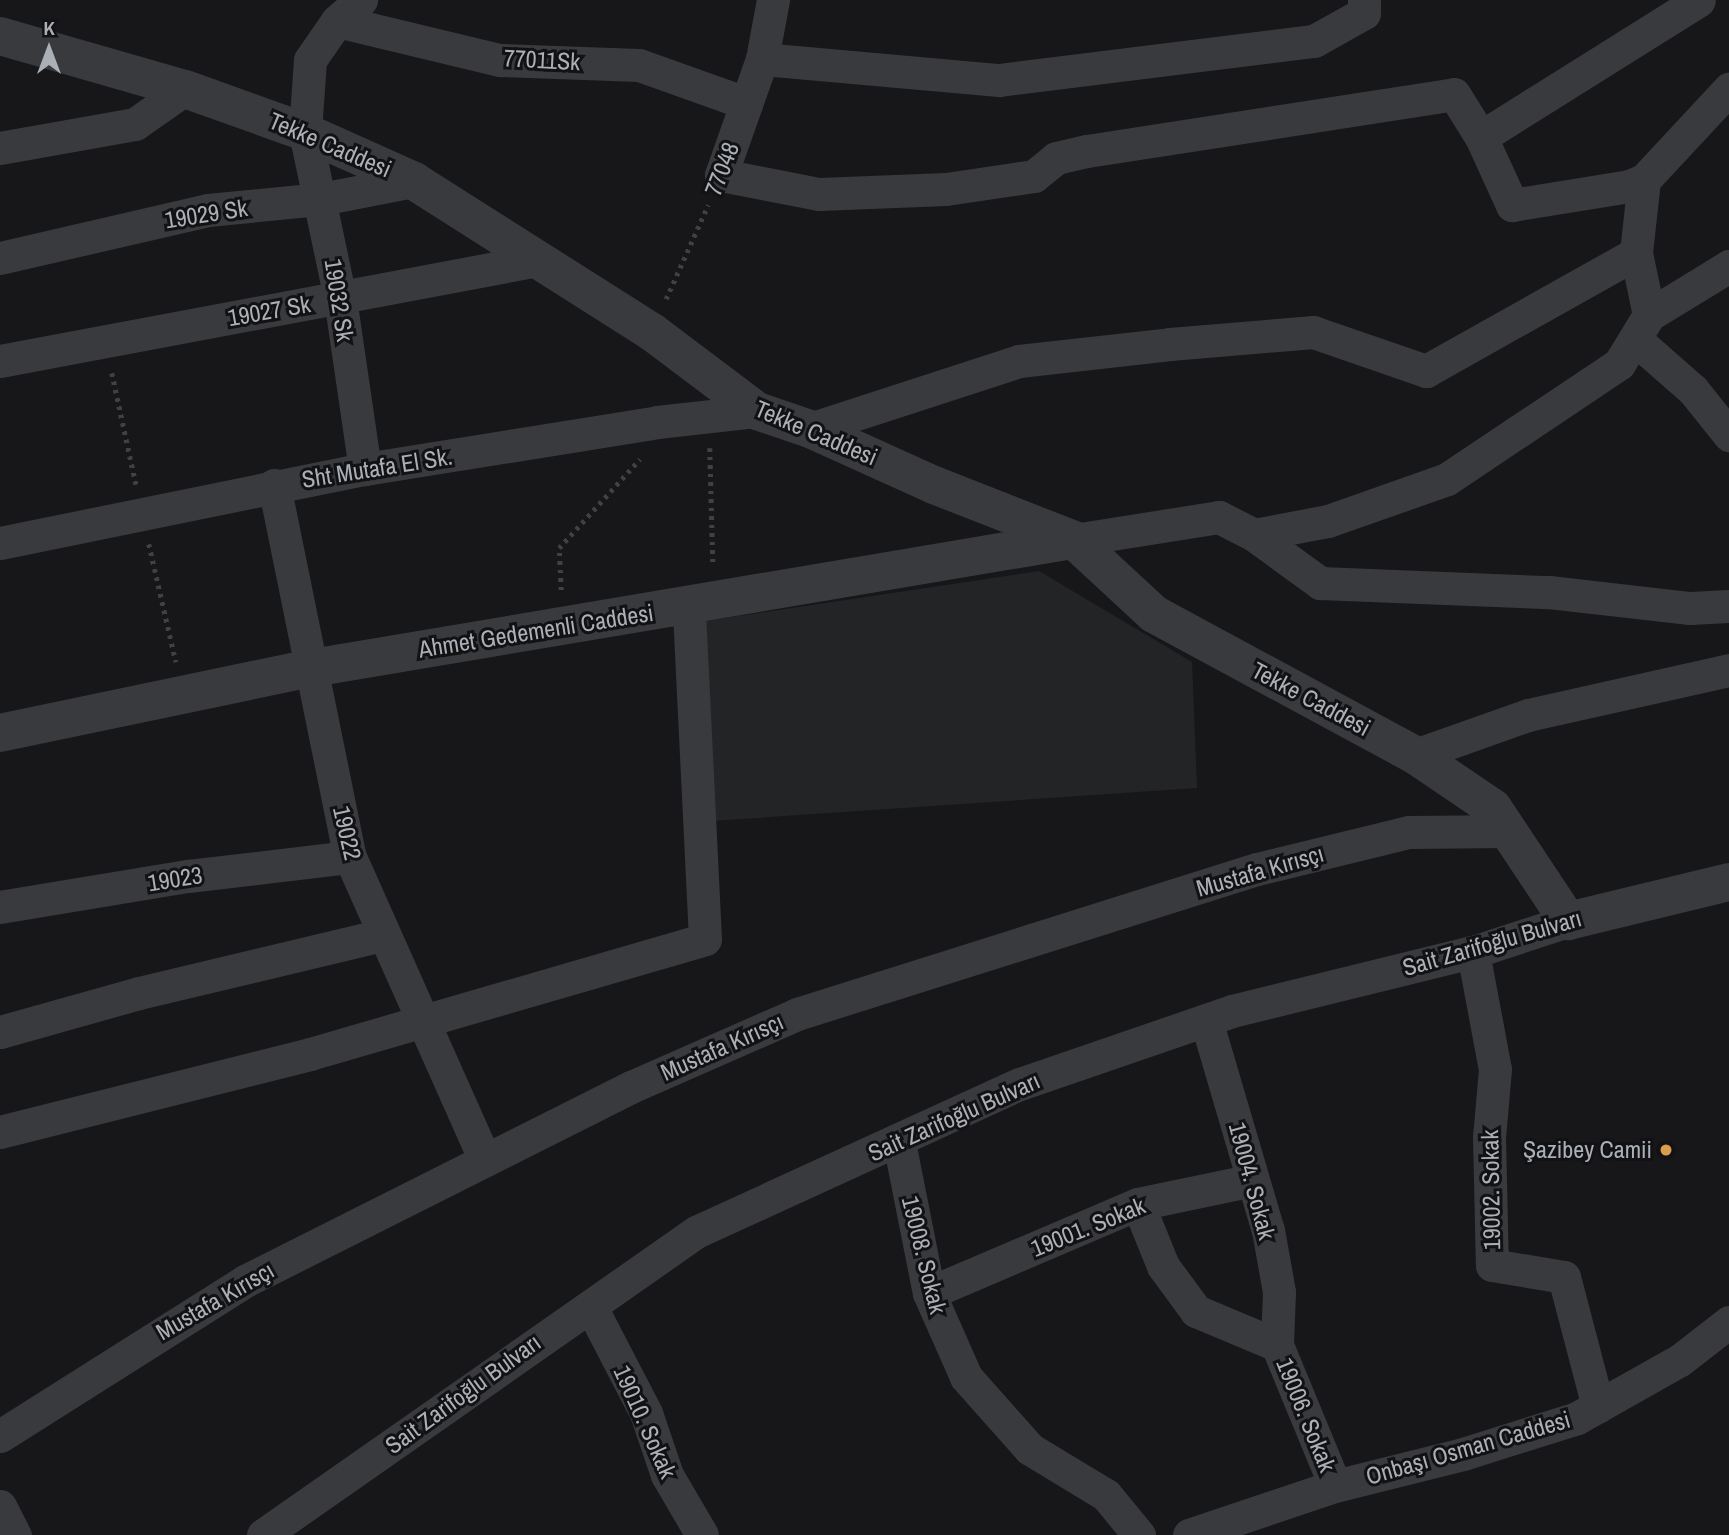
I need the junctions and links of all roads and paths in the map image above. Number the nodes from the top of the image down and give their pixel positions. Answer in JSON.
{"nodes":[{"id":1,"x":773,"y":0,"type":"edge"},
{"id":2,"x":1364,"y":0,"type":"edge"},
{"id":3,"x":1699,"y":0,"type":"edge"},
{"id":4,"x":349,"y":10,"type":"edge"},
{"id":5,"x":0,"y":36,"type":"edge"},
{"id":6,"x":762,"y":59,"type":"junction"},
{"id":7,"x":185,"y":89,"type":"junction"},
{"id":8,"x":1729,"y":89,"type":"edge"},
{"id":9,"x":746,"y":103,"type":"junction"},
{"id":10,"x":305,"y":132,"type":"junction"},
{"id":11,"x":1481,"y":137,"type":"junction"},
{"id":12,"x":0,"y":148,"type":"edge"},
{"id":13,"x":721,"y":175,"type":"junction"},
{"id":14,"x":1644,"y":180,"type":"junction"},
{"id":15,"x":414,"y":181,"type":"junction"},
{"id":16,"x":321,"y":199,"type":"junction"},
{"id":17,"x":1636,"y":253,"type":"junction"},
{"id":18,"x":0,"y":258,"type":"edge"},
{"id":19,"x":538,"y":260,"type":"junction"},
{"id":20,"x":1729,"y":266,"type":"edge"},
{"id":21,"x":340,"y":298,"type":"junction"},
{"id":22,"x":1642,"y":328,"type":"junction"},
{"id":23,"x":652,"y":332,"type":"junction"},
{"id":24,"x":0,"y":361,"type":"edge"},
{"id":25,"x":757,"y":411,"type":"junction"},
{"id":26,"x":709,"y":416,"type":"junction"},
{"id":27,"x":676,"y":419,"type":"junction"},
{"id":28,"x":810,"y":429,"type":"junction"},
{"id":29,"x":1729,"y":435,"type":"edge"},
{"id":30,"x":365,"y":469,"type":"junction"},
{"id":31,"x":274,"y":485,"type":"junction"},
{"id":32,"x":1254,"y":535,"type":"junction"},
{"id":33,"x":1074,"y":540,"type":"junction"},
{"id":34,"x":0,"y":543,"type":"edge"},
{"id":35,"x":559,"y":548,"type":"dead end"},
{"id":36,"x":701,"y":603,"type":"junction"},
{"id":37,"x":1729,"y":606,"type":"edge"},
{"id":38,"x":312,"y":668,"type":"junction"},
{"id":39,"x":1729,"y":670,"type":"edge"},
{"id":40,"x":0,"y":733,"type":"edge"},
{"id":41,"x":1415,"y":755,"type":"junction"},
{"id":42,"x":1510,"y":831,"type":"junction"},
{"id":43,"x":351,"y":857,"type":"junction"},
{"id":44,"x":1729,"y":883,"type":"edge"},
{"id":45,"x":0,"y":907,"type":"edge"},
{"id":46,"x":1568,"y":921,"type":"junction"},
{"id":47,"x":382,"y":935,"type":"junction"},
{"id":48,"x":1473,"y":952,"type":"junction"},
{"id":49,"x":421,"y":1020,"type":"junction"},
{"id":50,"x":1206,"y":1020,"type":"junction"},
{"id":51,"x":0,"y":1032,"type":"edge"},
{"id":52,"x":0,"y":1132,"type":"edge"},
{"id":53,"x":899,"y":1142,"type":"junction"},
{"id":54,"x":485,"y":1160,"type":"junction"},
{"id":55,"x":1253,"y":1180,"type":"junction"},
{"id":56,"x":1138,"y":1204,"type":"junction"},
{"id":57,"x":929,"y":1293,"type":"junction"},
{"id":58,"x":591,"y":1307,"type":"junction"},
{"id":59,"x":1729,"y":1322,"type":"edge"},
{"id":60,"x":1277,"y":1345,"type":"junction"},
{"id":61,"x":1598,"y":1407,"type":"junction"},
{"id":62,"x":0,"y":1436,"type":"edge"},
{"id":63,"x":1335,"y":1486,"type":"junction"},
{"id":64,"x":0,"y":1506,"type":"edge"},
{"id":65,"x":15,"y":1535,"type":"edge"},
{"id":66,"x":263,"y":1535,"type":"edge"},
{"id":67,"x":702,"y":1535,"type":"edge"},
{"id":68,"x":1139,"y":1535,"type":"edge"},
{"id":69,"x":1189,"y":1535,"type":"edge"}],
"edges":[{"from":1,"to":6,"type":"street","name":"77048"},
{"from":2,"to":6,"type":"street"},
{"from":3,"to":11,"type":"street"},
{"from":4,"to":9,"type":"street","name":"77011Sk"},
{"from":4,"to":10,"type":"street","name":"19032 Sk"},
{"from":5,"to":7,"type":"street","name":"Tekke Caddesi"},
{"from":6,"to":9,"type":"street","name":"77048"},
{"from":7,"to":10,"type":"street","name":"Tekke Caddesi"},
{"from":7,"to":12,"type":"street"},
{"from":8,"to":14,"type":"street"},
{"from":9,"to":13,"type":"street","name":"77048"},
{"from":10,"to":15,"type":"street","name":"Tekke Caddesi"},
{"from":10,"to":16,"type":"street","name":"19032 Sk"},
{"from":11,"to":13,"type":"street"},
{"from":11,"to":14,"type":"street"},
{"from":13,"to":23,"type":"path","name":"77048"},
{"from":14,"to":17,"type":"street"},
{"from":15,"to":16,"type":"street","name":"19029 Sk"},
{"from":15,"to":19,"type":"street","name":"Tekke Caddesi"},
{"from":16,"to":18,"type":"street","name":"19029 Sk"},
{"from":16,"to":21,"type":"street","name":"19032 Sk"},
{"from":17,"to":22,"type":"street"},
{"from":17,"to":28,"type":"street"},
{"from":19,"to":21,"type":"street","name":"19027 Sk"},
{"from":19,"to":23,"type":"street","name":"Tekke Caddesi"},
{"from":20,"to":22,"type":"street"},
{"from":21,"to":24,"type":"street","name":"19027 Sk"},
{"from":21,"to":30,"type":"street","name":"19032 Sk"},
{"from":22,"to":29,"type":"street"},
{"from":22,"to":32,"type":"street"},
{"from":23,"to":25,"type":"street","name":"Tekke Caddesi"},
{"from":25,"to":26,"type":"street","name":"Sht Mutafa El Sk."},
{"from":25,"to":28,"type":"street","name":"Tekke Caddesi"},
{"from":26,"to":27,"type":"street","name":"Sht Mutafa El Sk."},
{"from":26,"to":36,"type":"path"},
{"from":27,"to":30,"type":"street","name":"Sht Mutafa El Sk."},
{"from":27,"to":35,"type":"path"},
{"from":28,"to":33,"type":"street","name":"Tekke Caddesi"},
{"from":30,"to":31,"type":"street","name":"Sht Mutafa El Sk."},
{"from":31,"to":34,"type":"street","name":"Sht Mutafa El Sk."},
{"from":31,"to":38,"type":"street","name":"19022"},
{"from":32,"to":33,"type":"street"},
{"from":32,"to":37,"type":"street"},
{"from":33,"to":36,"type":"street","name":"Ahmet Gedemenli Caddesi"},
{"from":33,"to":41,"type":"street","name":"Tekke Caddesi"},
{"from":36,"to":38,"type":"street","name":"Ahmet Gedemenli Caddesi"},
{"from":36,"to":49,"type":"street"},
{"from":38,"to":40,"type":"street","name":"Ahmet Gedemenli Caddesi"},
{"from":38,"to":43,"type":"street","name":"19022"},
{"from":39,"to":41,"type":"street"},
{"from":41,"to":42,"type":"street","name":"Tekke Caddesi"},
{"from":42,"to":46,"type":"street","name":"Tekke Caddesi"},
{"from":42,"to":54,"type":"street","name":"Mustafa Kırısçı"},
{"from":43,"to":45,"type":"street","name":"19023"},
{"from":43,"to":47,"type":"street","name":"19022"},
{"from":44,"to":46,"type":"street","name":"Sait Zarifoğlu Bulvarı"},
{"from":46,"to":48,"type":"street","name":"Sait Zarifoğlu Bulvarı"},
{"from":47,"to":49,"type":"street","name":"19022"},
{"from":47,"to":51,"type":"street"},
{"from":48,"to":50,"type":"street","name":"Sait Zarifoğlu Bulvarı"},
{"from":48,"to":61,"type":"street","name":"19002. Sokak"},
{"from":49,"to":52,"type":"street"},
{"from":49,"to":54,"type":"street","name":"19022"},
{"from":50,"to":53,"type":"street","name":"Sait Zarifoğlu Bulvarı"},
{"from":50,"to":55,"type":"street","name":"19004. Sokak"},
{"from":53,"to":57,"type":"street","name":"19008. Sokak"},
{"from":53,"to":58,"type":"street","name":"Sait Zarifoğlu Bulvarı"},
{"from":54,"to":62,"type":"street","name":"Mustafa Kırısçı"},
{"from":55,"to":56,"type":"street","name":"19001. Sokak"},
{"from":55,"to":60,"type":"street","name":"19004. Sokak"},
{"from":56,"to":57,"type":"street","name":"19001. Sokak"},
{"from":56,"to":60,"type":"street","name":"19006. Sokak"},
{"from":57,"to":68,"type":"street","name":"19008. Sokak"},
{"from":58,"to":66,"type":"street","name":"Sait Zarifoğlu Bulvarı"},
{"from":58,"to":67,"type":"street","name":"19010. Sokak"},
{"from":59,"to":61,"type":"street","name":"Onbaşı Osman Caddesi"},
{"from":60,"to":63,"type":"street","name":"19006. Sokak"},
{"from":61,"to":63,"type":"street","name":"Onbaşı Osman Caddesi"},
{"from":63,"to":69,"type":"street","name":"Onbaşı Osman Caddesi"},
{"from":64,"to":65,"type":"street"}]}
